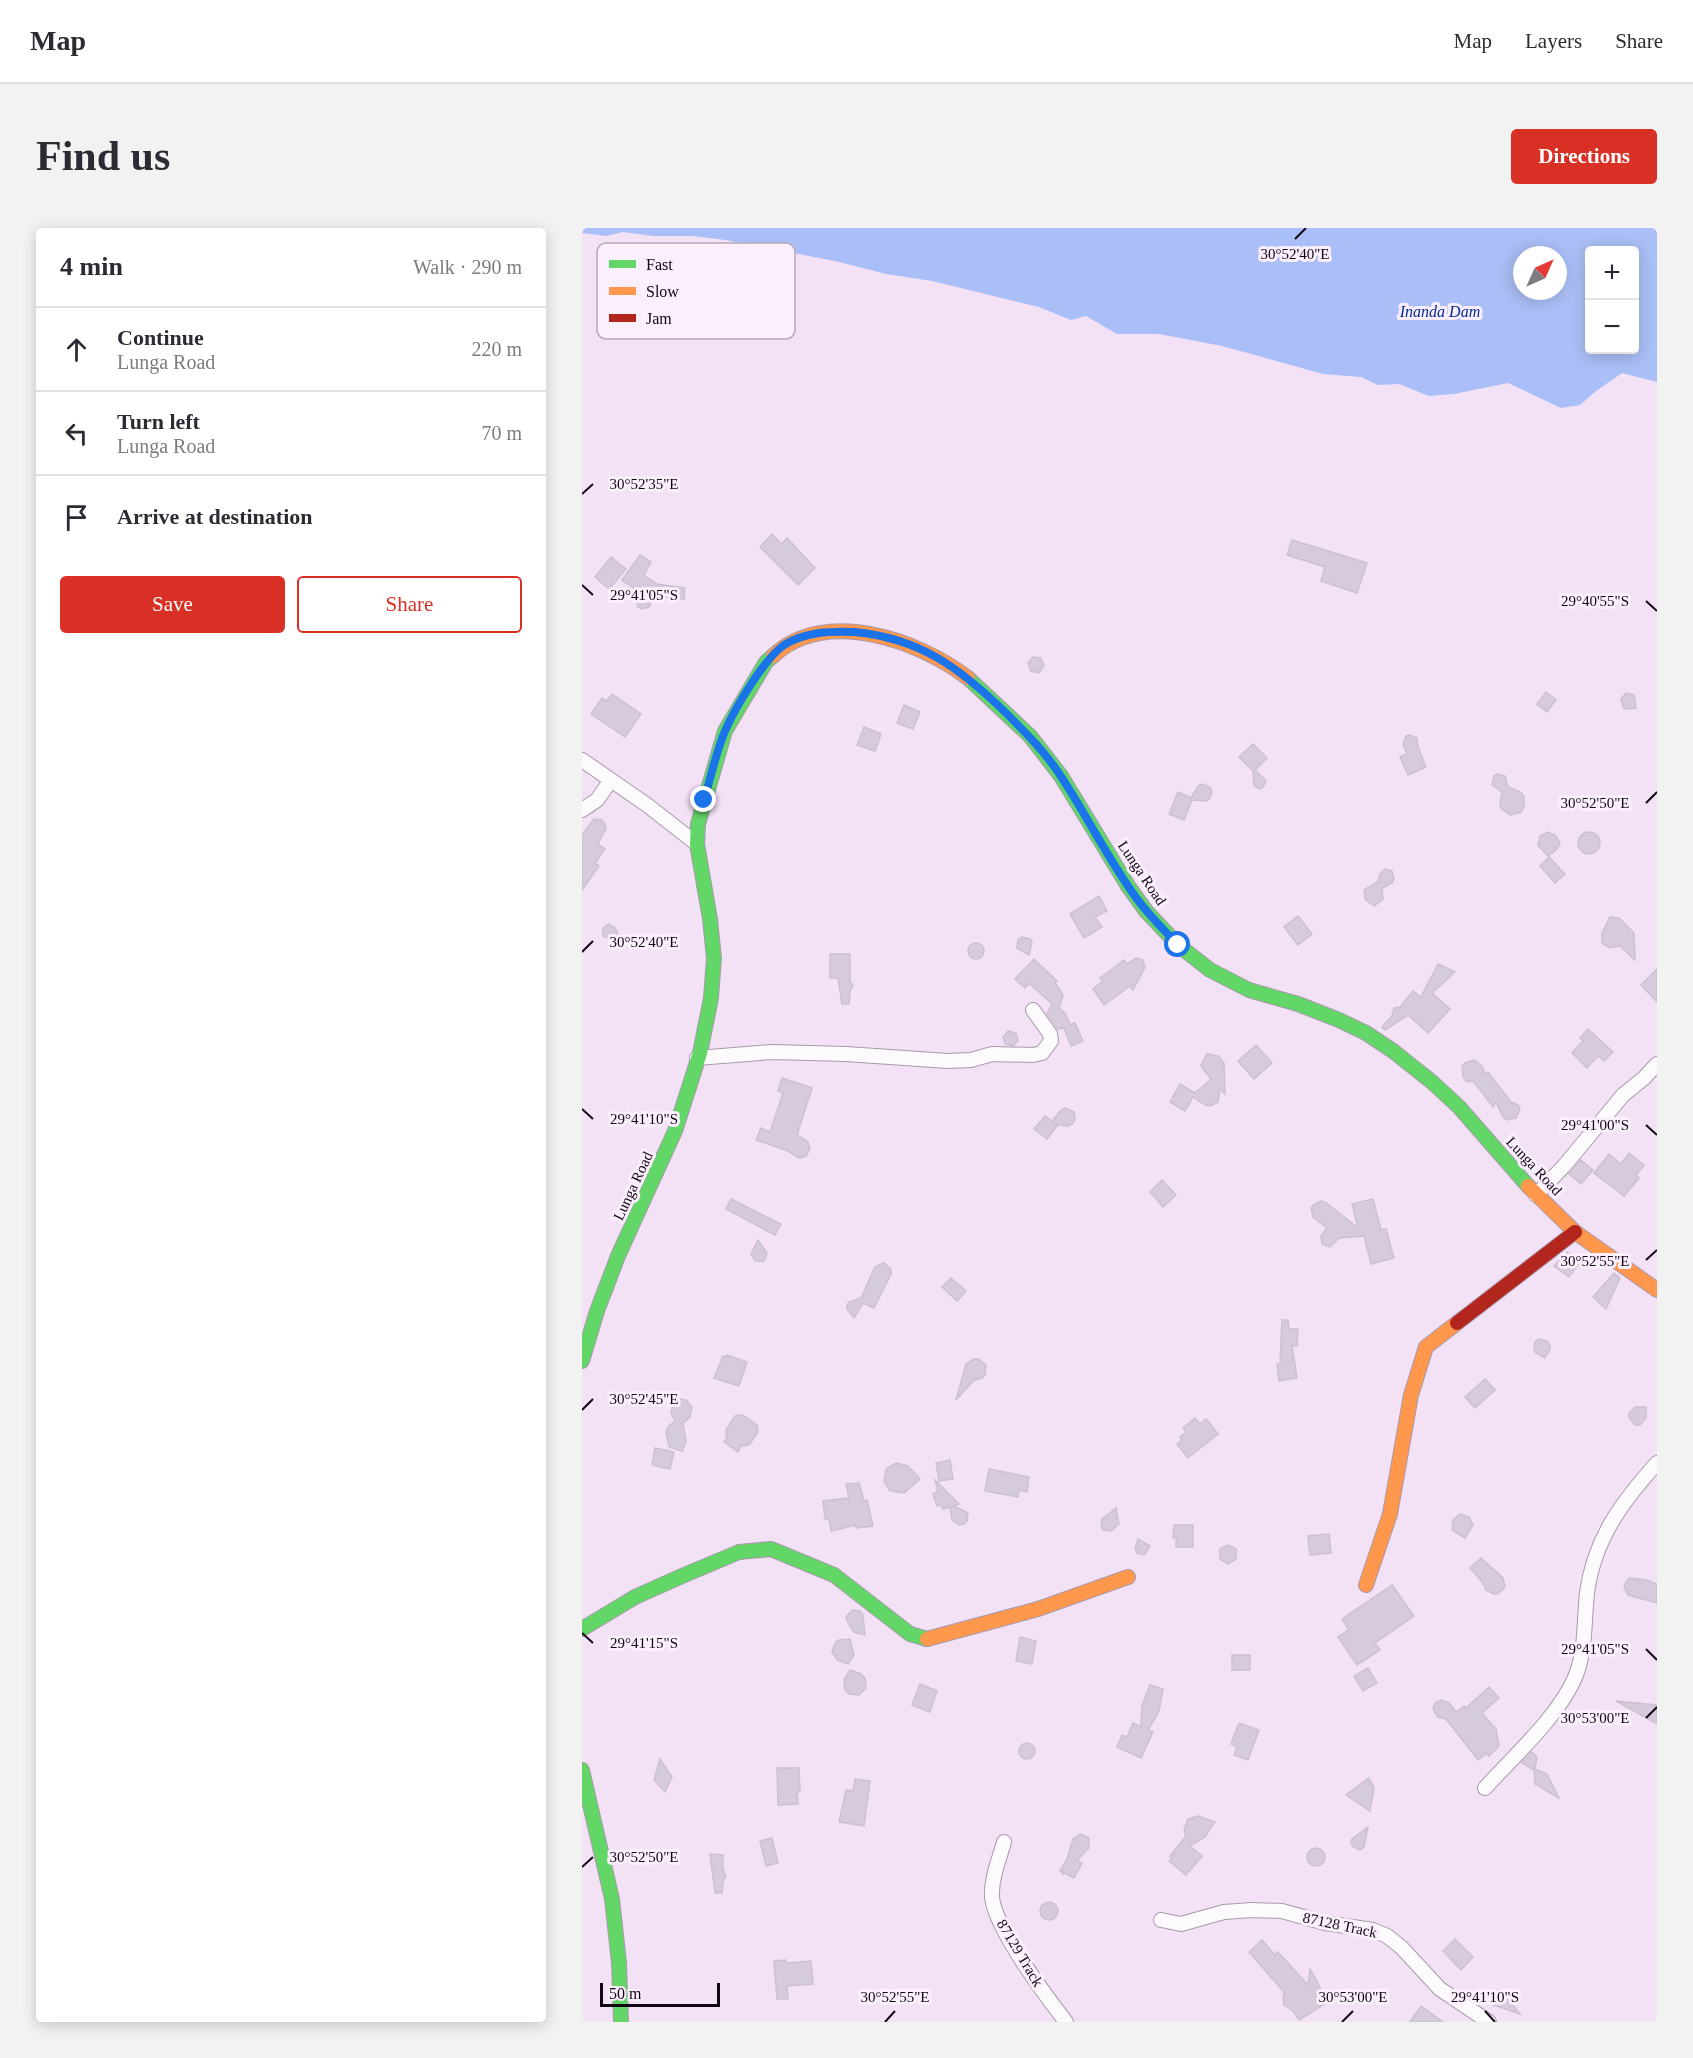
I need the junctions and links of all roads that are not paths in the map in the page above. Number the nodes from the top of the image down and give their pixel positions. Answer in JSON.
{"nodes":[{"id":1,"x":582,"y":760,"type":"edge"},
{"id":2,"x":611,"y":780,"type":"junction"},
{"id":3,"x":582,"y":810,"type":"edge"},
{"id":4,"x":697,"y":844,"type":"junction"},
{"id":5,"x":1033,"y":1010,"type":"dead end"},
{"id":6,"x":697,"y":1058,"type":"junction"},
{"id":7,"x":1657,"y":1064,"type":"edge"},
{"id":8,"x":1536,"y":1195,"type":"junction"},
{"id":9,"x":1575,"y":1232,"type":"junction"},
{"id":10,"x":1657,"y":1290,"type":"edge"},
{"id":11,"x":582,"y":1361,"type":"edge"},
{"id":12,"x":1657,"y":1463,"type":"edge"},
{"id":13,"x":1128,"y":1577,"type":"dead end"},
{"id":14,"x":1366,"y":1585,"type":"dead end"},
{"id":15,"x":582,"y":1629,"type":"edge"},
{"id":16,"x":582,"y":1770,"type":"edge"},
{"id":17,"x":1485,"y":1788,"type":"dead end"},
{"id":18,"x":1004,"y":1842,"type":"dead end"},
{"id":19,"x":1161,"y":1920,"type":"dead end"},
{"id":20,"x":621,"y":2022,"type":"edge"},
{"id":21,"x":1066,"y":2022,"type":"edge"},
{"id":22,"x":1489,"y":2022,"type":"edge"}],
"edges":[{"from":1,"to":2,"type":"street"},
{"from":2,"to":3,"type":"street"},
{"from":2,"to":4,"type":"street"},
{"from":4,"to":6,"type":"street","name":"Lunga Road"},
{"from":4,"to":8,"type":"street","name":"Lunga Road"},
{"from":5,"to":6,"type":"street"},
{"from":6,"to":11,"type":"street","name":"Lunga Road"},
{"from":7,"to":8,"type":"street"},
{"from":8,"to":9,"type":"street","name":"Lunga Road"},
{"from":9,"to":10,"type":"street","name":"Lunga Road"},
{"from":9,"to":14,"type":"street"},
{"from":12,"to":17,"type":"street"},
{"from":13,"to":15,"type":"street"},
{"from":16,"to":20,"type":"street"},
{"from":18,"to":21,"type":"street","name":"87129 Track"},
{"from":19,"to":22,"type":"street","name":"87128 Track"}]}
